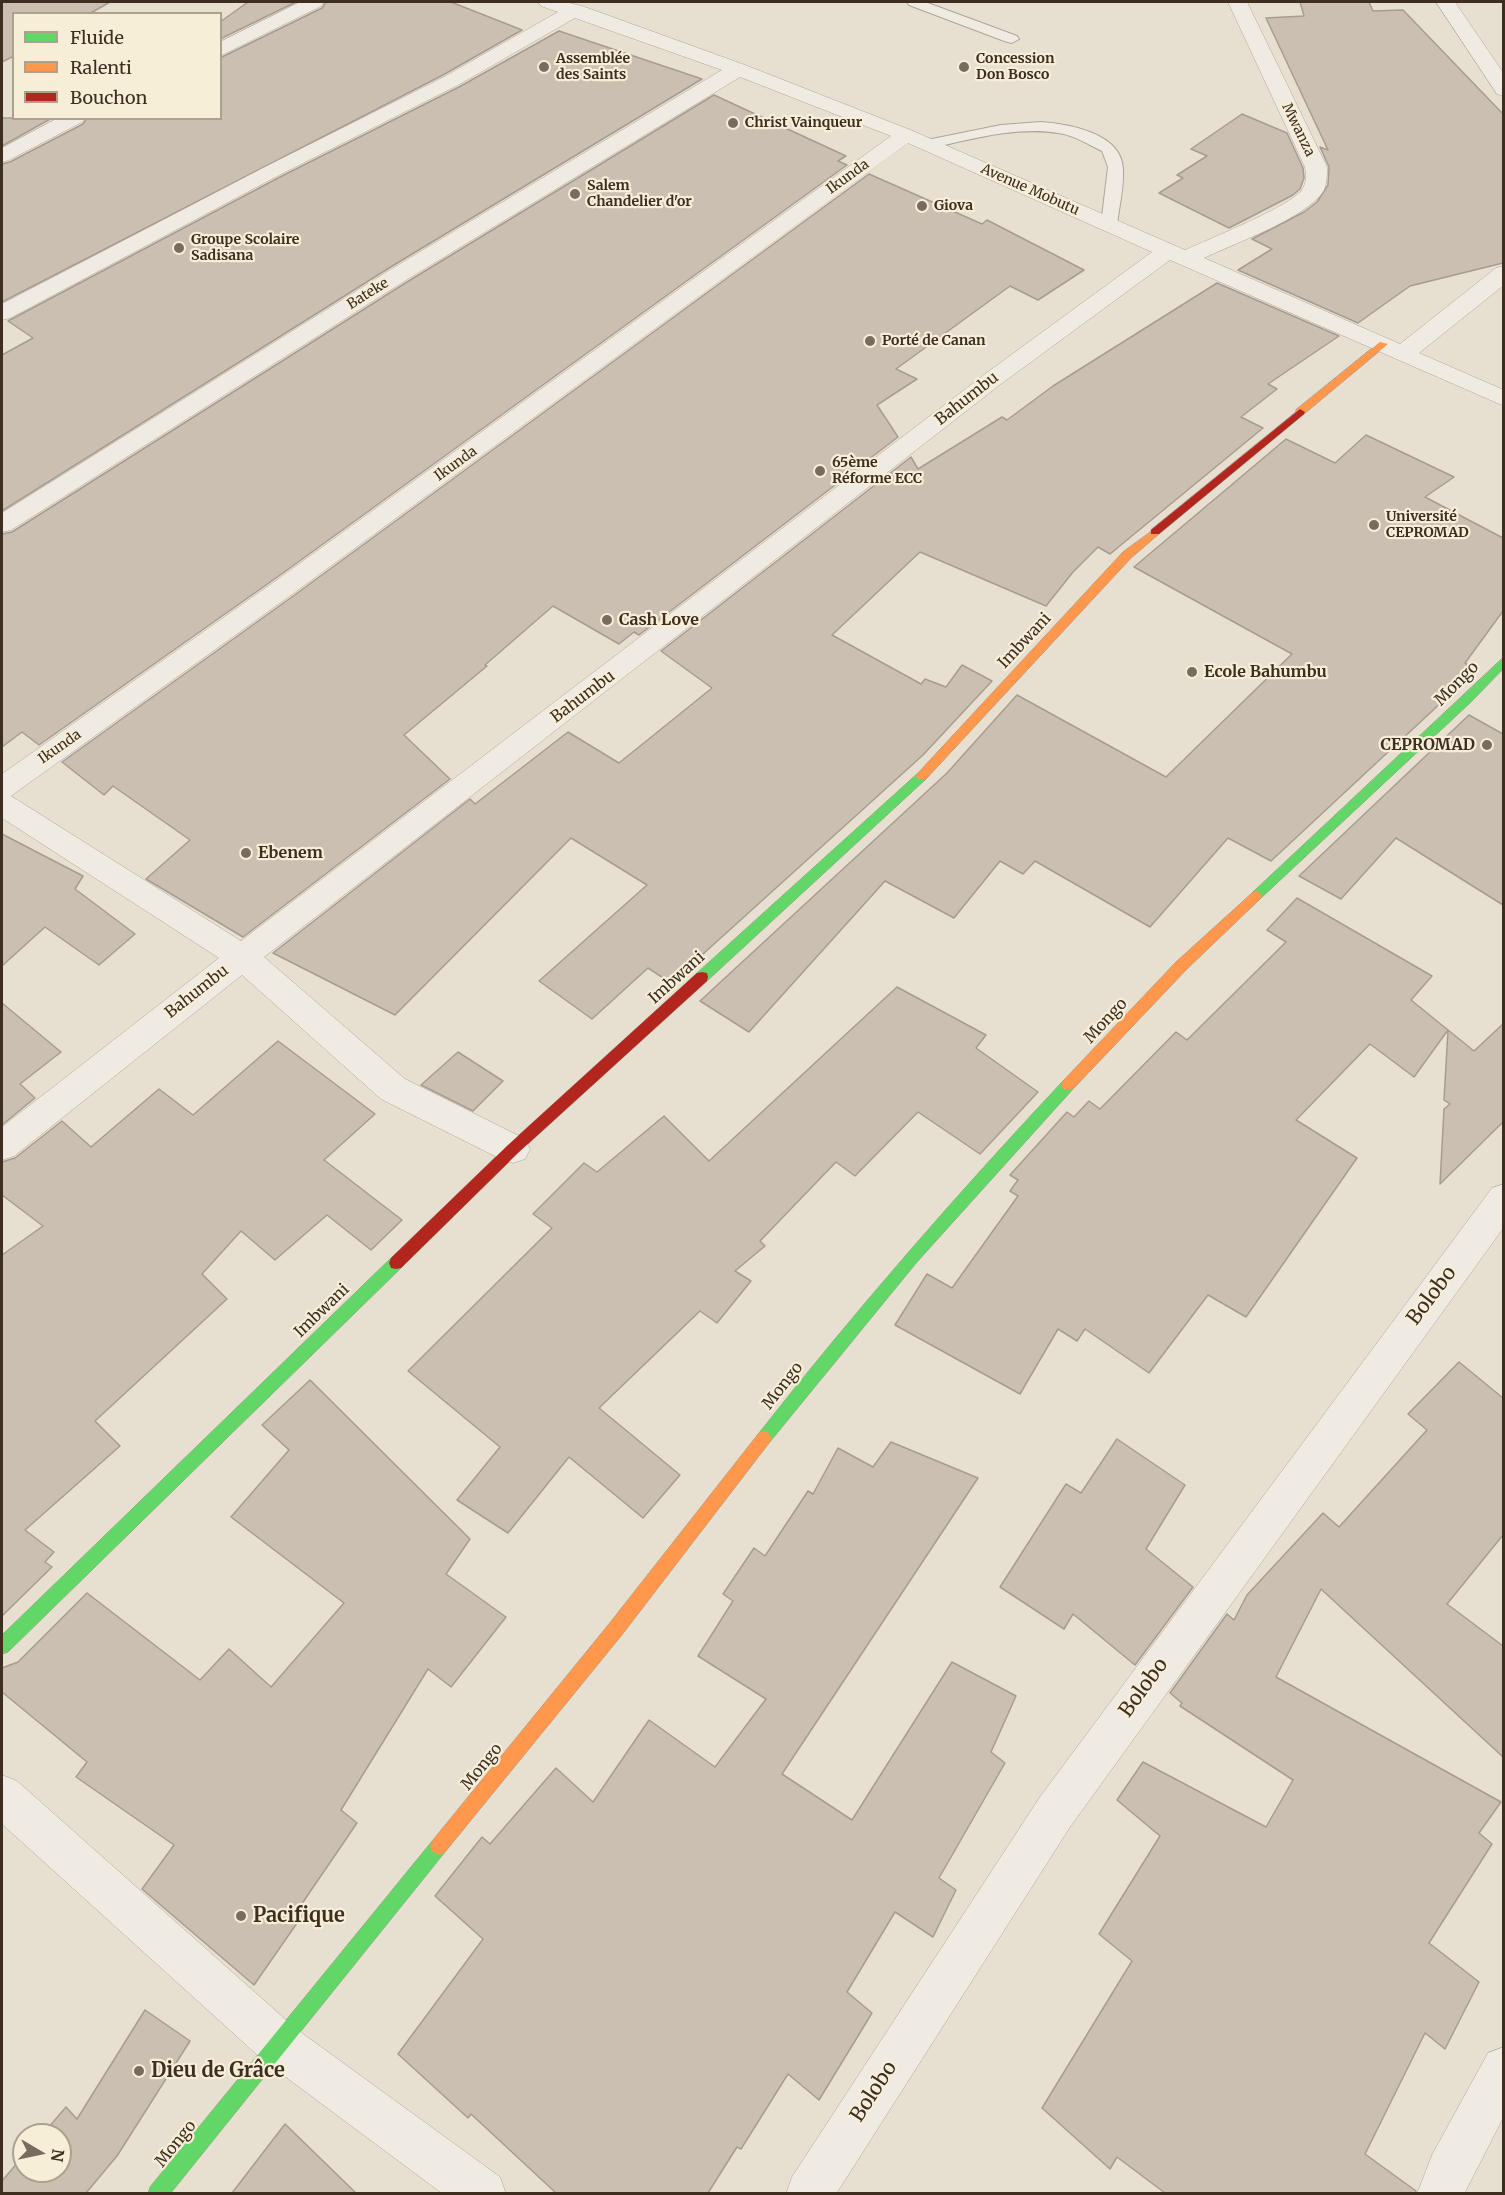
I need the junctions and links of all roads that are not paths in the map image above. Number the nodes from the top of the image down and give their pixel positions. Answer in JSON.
{"nodes":[{"id":1,"x":314,"y":2,"type":"edge"},
{"id":2,"x":548,"y":2,"type":"edge"},
{"id":3,"x":914,"y":2,"type":"edge"},
{"id":4,"x":1238,"y":2,"type":"edge"},
{"id":5,"x":1446,"y":2,"type":"edge"},
{"id":6,"x":575,"y":10,"type":"junction"},
{"id":7,"x":1012,"y":39,"type":"dead end"},
{"id":8,"x":222,"y":49,"type":"edge"},
{"id":9,"x":738,"y":69,"type":"junction"},
{"id":10,"x":1503,"y":90,"type":"edge"},
{"id":11,"x":71,"y":120,"type":"edge"},
{"id":12,"x":916,"y":139,"type":"junction"},
{"id":13,"x":2,"y":156,"type":"edge"},
{"id":14,"x":1108,"y":225,"type":"junction"},
{"id":15,"x":1175,"y":255,"type":"junction"},
{"id":16,"x":1503,"y":273,"type":"edge"},
{"id":17,"x":2,"y":313,"type":"edge"},
{"id":18,"x":1383,"y":344,"type":"junction"},
{"id":19,"x":1404,"y":353,"type":"junction"},
{"id":20,"x":1503,"y":399,"type":"edge"},
{"id":21,"x":2,"y":524,"type":"edge"},
{"id":22,"x":1503,"y":661,"type":"edge"},
{"id":23,"x":2,"y":788,"type":"edge"},
{"id":24,"x":2,"y":804,"type":"edge"},
{"id":25,"x":242,"y":957,"type":"junction"},
{"id":26,"x":2,"y":1146,"type":"edge"},
{"id":27,"x":513,"y":1149,"type":"junction"},
{"id":28,"x":1503,"y":1199,"type":"edge"},
{"id":29,"x":2,"y":1646,"type":"edge"},
{"id":30,"x":2,"y":1796,"type":"edge"},
{"id":31,"x":279,"y":2044,"type":"junction"},
{"id":32,"x":1503,"y":2069,"type":"edge"},
{"id":33,"x":157,"y":2193,"type":"edge"},
{"id":34,"x":483,"y":2193,"type":"edge"},
{"id":35,"x":809,"y":2193,"type":"edge"},
{"id":36,"x":1440,"y":2193,"type":"edge"}],
"edges":[{"from":1,"to":8,"type":"street"},
{"from":2,"to":6,"type":"street","name":"Avenue Mobutu"},
{"from":3,"to":7,"type":"lane"},
{"from":4,"to":15,"type":"street","name":"Mwanza"},
{"from":5,"to":10,"type":"street"},
{"from":6,"to":9,"type":"street","name":"Avenue Mobutu"},
{"from":6,"to":17,"type":"street"},
{"from":9,"to":12,"type":"street","name":"Avenue Mobutu"},
{"from":9,"to":21,"type":"street","name":"Bateke"},
{"from":11,"to":13,"type":"street"},
{"from":12,"to":14,"type":"street","name":"Avenue Mobutu"},
{"from":12,"to":14,"type":"lane"},
{"from":12,"to":23,"type":"street","name":"Ikunda"},
{"from":14,"to":15,"type":"street","name":"Avenue Mobutu"},
{"from":15,"to":18,"type":"street","name":"Avenue Mobutu"},
{"from":15,"to":25,"type":"street","name":"Bahumbu"},
{"from":16,"to":19,"type":"street"},
{"from":18,"to":19,"type":"street","name":"Avenue Mobutu"},
{"from":18,"to":27,"type":"street","name":"Imbwani"},
{"from":19,"to":20,"type":"street","name":"Avenue Mobutu"},
{"from":22,"to":31,"type":"street","name":"Mongo"},
{"from":24,"to":25,"type":"street"},
{"from":25,"to":26,"type":"street","name":"Bahumbu"},
{"from":25,"to":27,"type":"street"},
{"from":27,"to":29,"type":"street","name":"Imbwani"},
{"from":28,"to":35,"type":"street","name":"Bolobo"},
{"from":30,"to":31,"type":"street"},
{"from":31,"to":33,"type":"street","name":"Mongo"},
{"from":31,"to":34,"type":"street"},
{"from":32,"to":36,"type":"street"}]}
